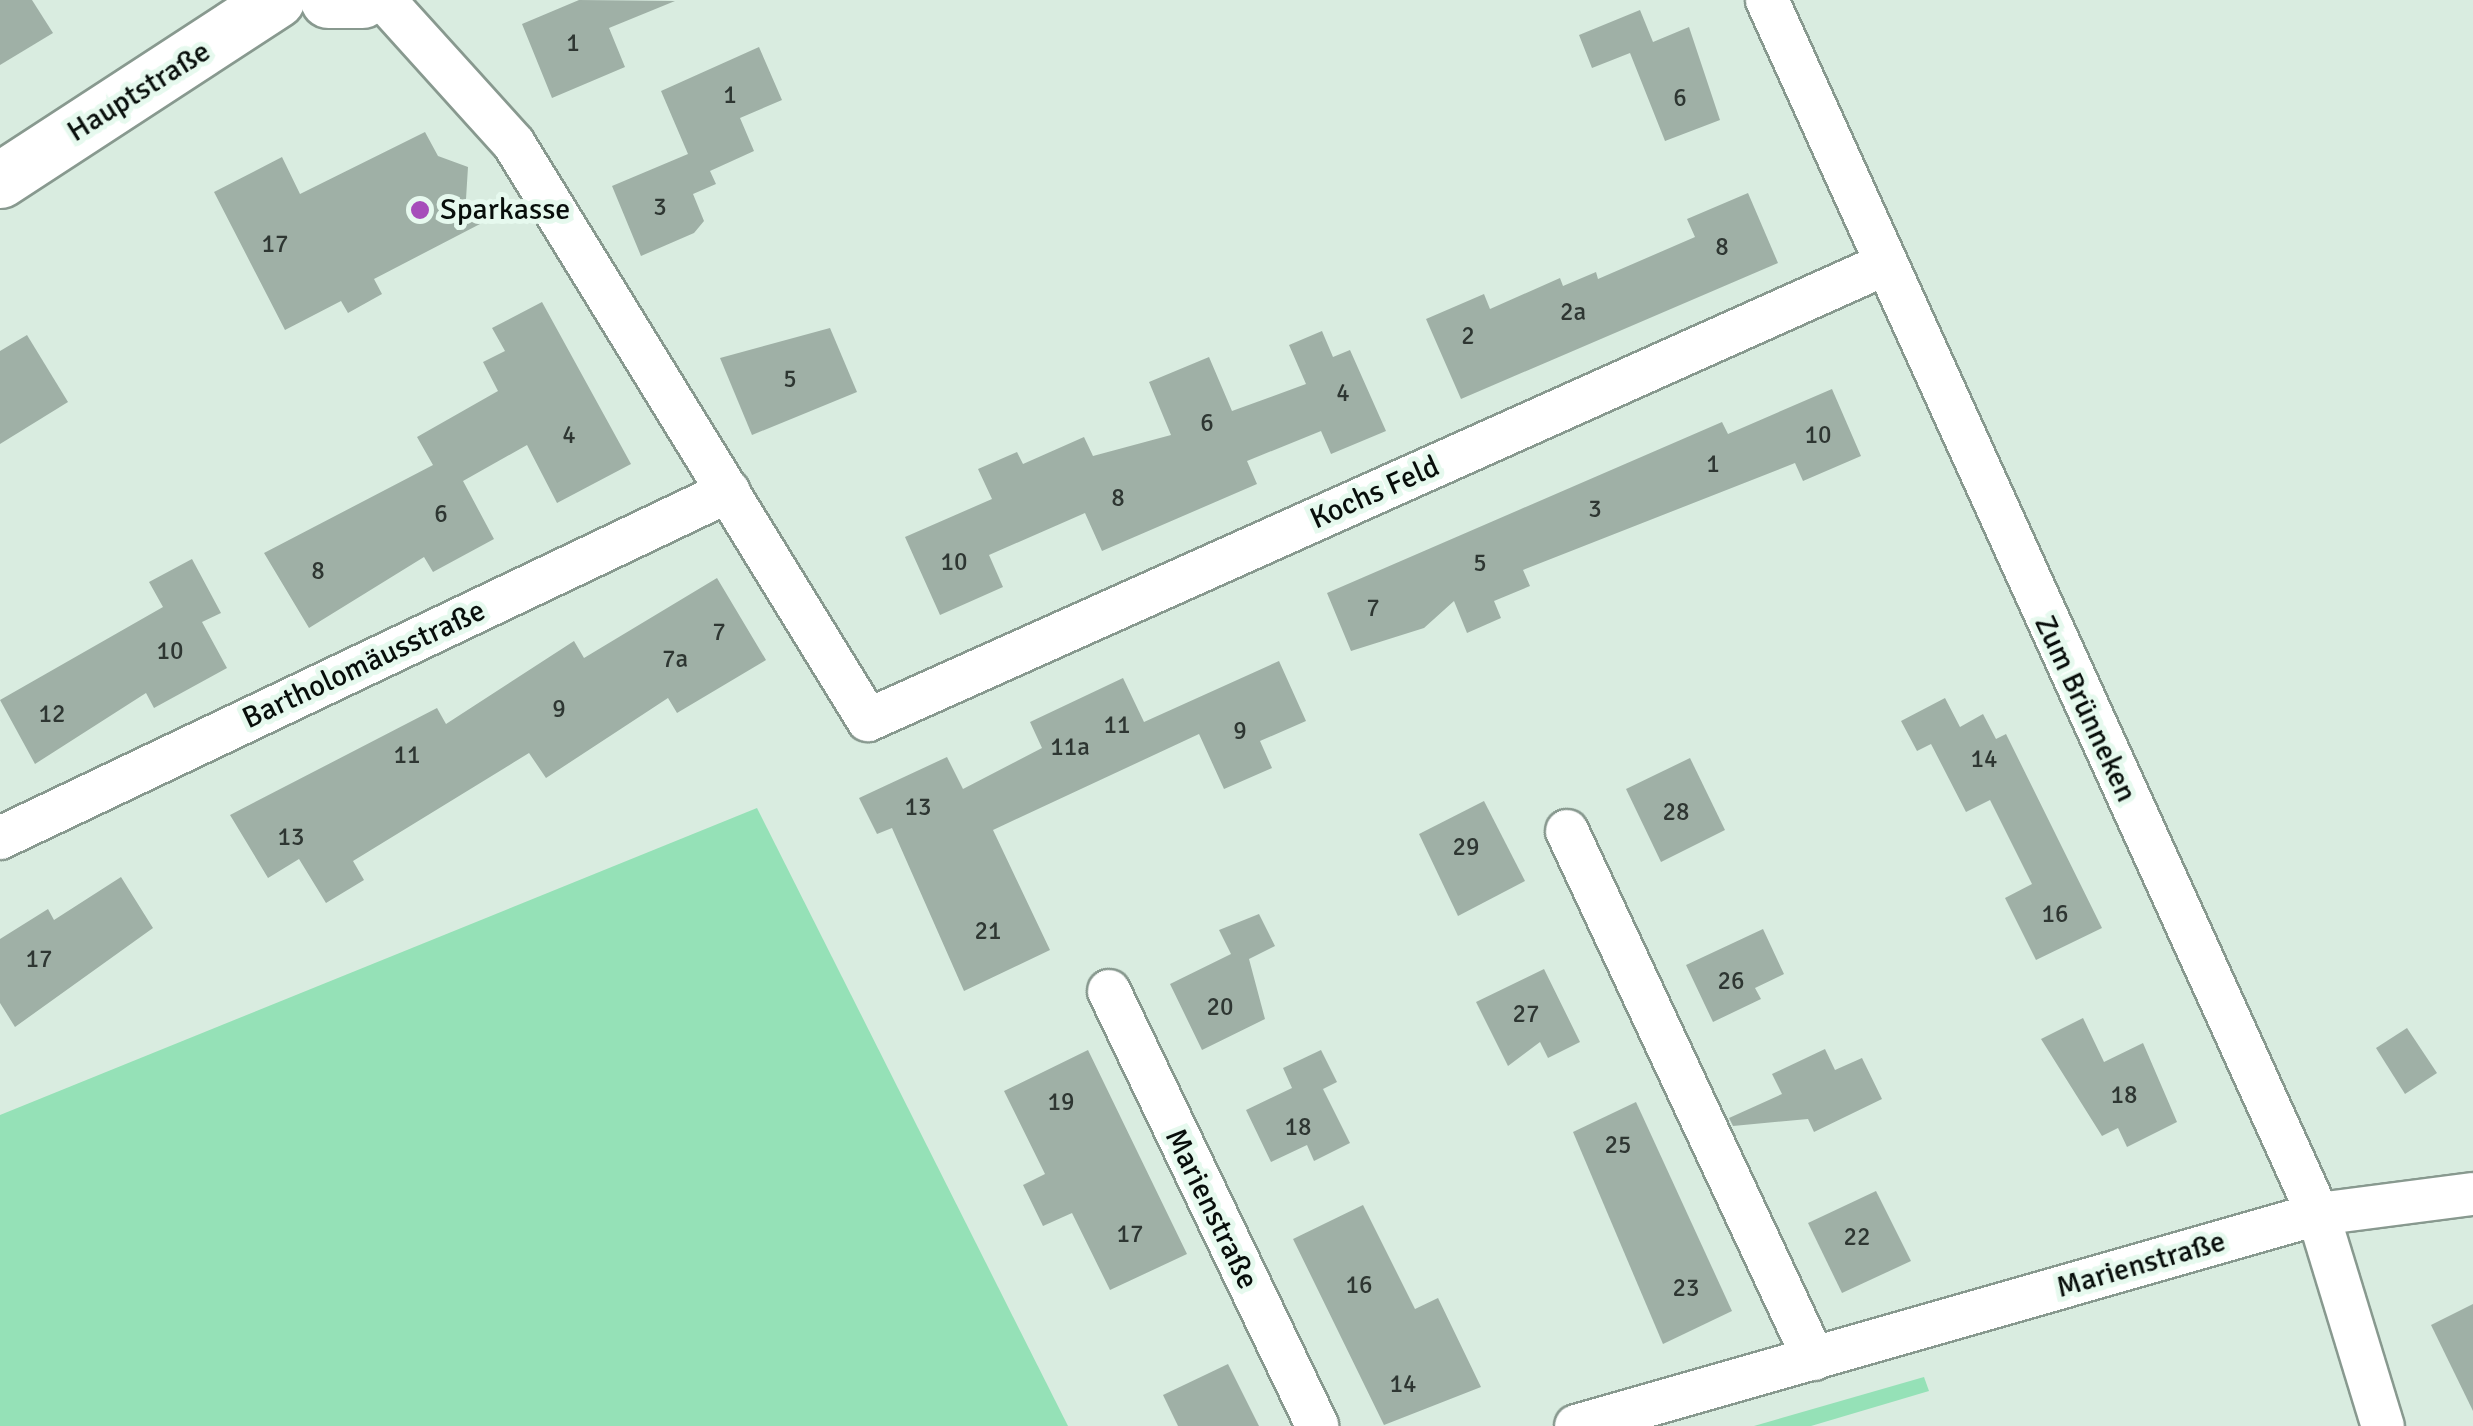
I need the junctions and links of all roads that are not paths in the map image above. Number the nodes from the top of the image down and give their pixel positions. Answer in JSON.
{"nodes":[{"id":1,"x":276,"y":0,"type":"edge"},
{"id":2,"x":328,"y":0,"type":"edge"},
{"id":3,"x":362,"y":0,"type":"edge"},
{"id":4,"x":384,"y":0,"type":"edge"},
{"id":5,"x":1768,"y":0,"type":"edge"},
{"id":6,"x":0,"y":180,"type":"edge"},
{"id":7,"x":1881,"y":266,"type":"junction"},
{"id":8,"x":728,"y":491,"type":"junction"},
{"id":9,"x":1566,"y":831,"type":"dead end"},
{"id":10,"x":0,"y":838,"type":"edge"},
{"id":11,"x":1109,"y":991,"type":"dead end"},
{"id":12,"x":2473,"y":1194,"type":"edge"},
{"id":13,"x":2318,"y":1214,"type":"junction"},
{"id":14,"x":1814,"y":1359,"type":"junction"},
{"id":15,"x":1317,"y":1426,"type":"edge"},
{"id":16,"x":1576,"y":1426,"type":"edge"},
{"id":17,"x":2383,"y":1426,"type":"edge"}],
"edges":[{"from":1,"to":6,"type":"main road","name":"Hauptstraße"},
{"from":2,"to":3,"type":"main road"},
{"from":4,"to":8,"type":"street"},
{"from":5,"to":7,"type":"street","name":"Zum Brünneken"},
{"from":7,"to":8,"type":"street","name":"Kochs Feld"},
{"from":7,"to":13,"type":"street","name":"Zum Brünneken"},
{"from":8,"to":10,"type":"street","name":"Bartholomäusstraße"},
{"from":9,"to":14,"type":"street"},
{"from":11,"to":15,"type":"street","name":"Marienstraße"},
{"from":12,"to":13,"type":"street","name":"Marienstraße"},
{"from":13,"to":14,"type":"street","name":"Marienstraße"},
{"from":13,"to":17,"type":"street","name":"Zum Brünneken"},
{"from":14,"to":16,"type":"street","name":"Marienstraße"}]}
